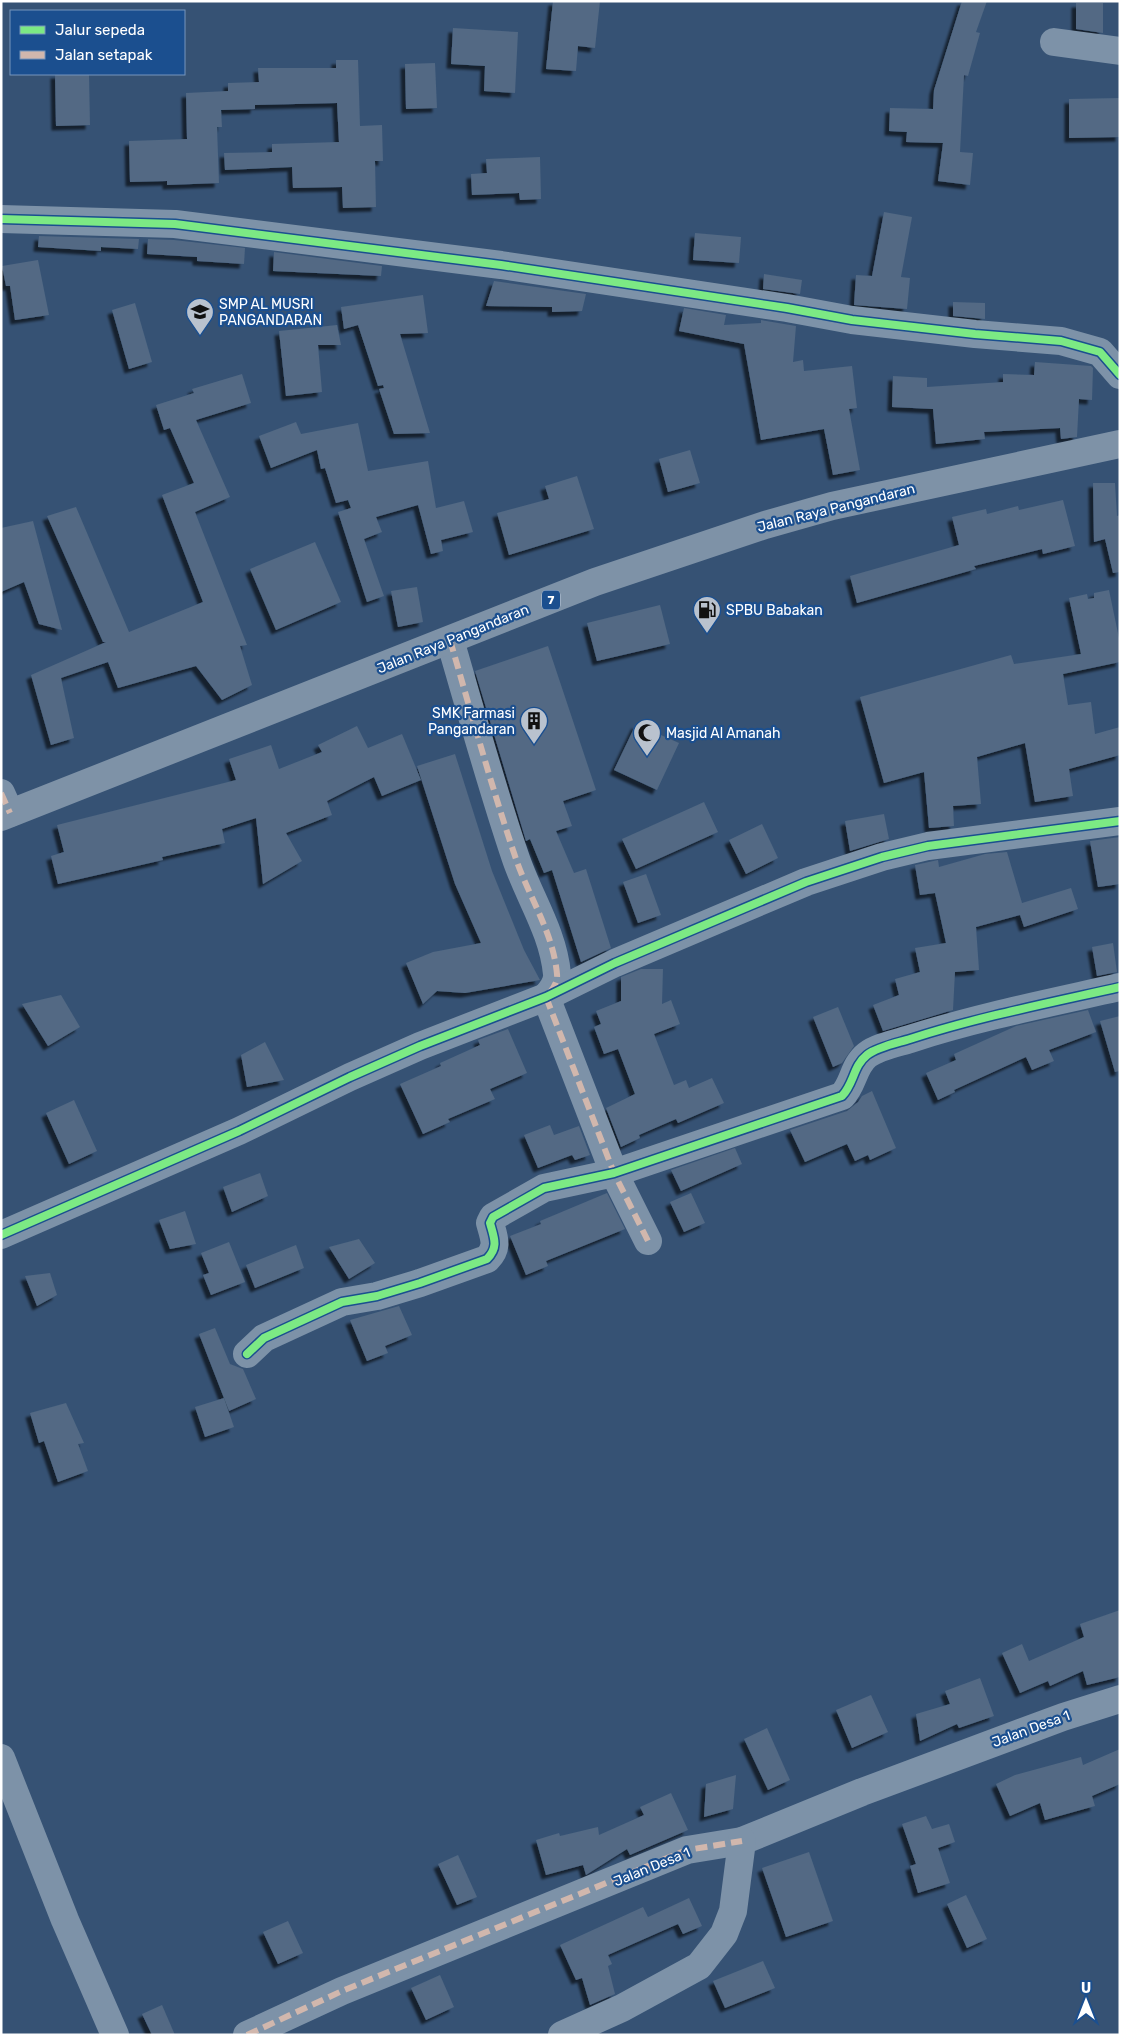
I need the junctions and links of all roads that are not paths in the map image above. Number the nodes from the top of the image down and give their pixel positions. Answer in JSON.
{"nodes":[{"id":1,"x":1054,"y":42,"type":"dead end"},
{"id":2,"x":1120,"y":51,"type":"edge"},
{"id":3,"x":1,"y":219,"type":"edge"},
{"id":4,"x":1120,"y":375,"type":"edge"},
{"id":5,"x":1120,"y":444,"type":"edge"},
{"id":6,"x":450,"y":640,"type":"junction"},
{"id":7,"x":4,"y":808,"type":"edge"},
{"id":8,"x":1120,"y":821,"type":"edge"},
{"id":9,"x":1120,"y":988,"type":"edge"},
{"id":10,"x":546,"y":997,"type":"junction"},
{"id":11,"x":614,"y":1173,"type":"junction"},
{"id":12,"x":1,"y":1234,"type":"edge"},
{"id":13,"x":648,"y":1242,"type":"dead end"},
{"id":14,"x":247,"y":1354,"type":"dead end"},
{"id":15,"x":1120,"y":1699,"type":"edge"},
{"id":16,"x":1,"y":1758,"type":"edge"},
{"id":17,"x":742,"y":1841,"type":"junction"},
{"id":18,"x":115,"y":2035,"type":"edge"},
{"id":19,"x":247,"y":2035,"type":"edge"},
{"id":20,"x":562,"y":2035,"type":"edge"}],
"edges":[{"from":1,"to":2,"type":"street"},
{"from":3,"to":4,"type":"street"},
{"from":5,"to":6,"type":"highway","name":"Jalan Raya Pangandaran","number":"7"},
{"from":6,"to":7,"type":"highway","name":"Jalan Raya Pangandaran","number":"7"},
{"from":6,"to":10,"type":"street"},
{"from":8,"to":10,"type":"street"},
{"from":9,"to":11,"type":"street"},
{"from":10,"to":11,"type":"street"},
{"from":10,"to":12,"type":"street"},
{"from":11,"to":13,"type":"street"},
{"from":11,"to":14,"type":"street"},
{"from":15,"to":17,"type":"street","name":"Jalan Desa 1"},
{"from":16,"to":18,"type":"street"},
{"from":17,"to":19,"type":"street","name":"Jalan Desa 1"},
{"from":17,"to":20,"type":"street"}]}
